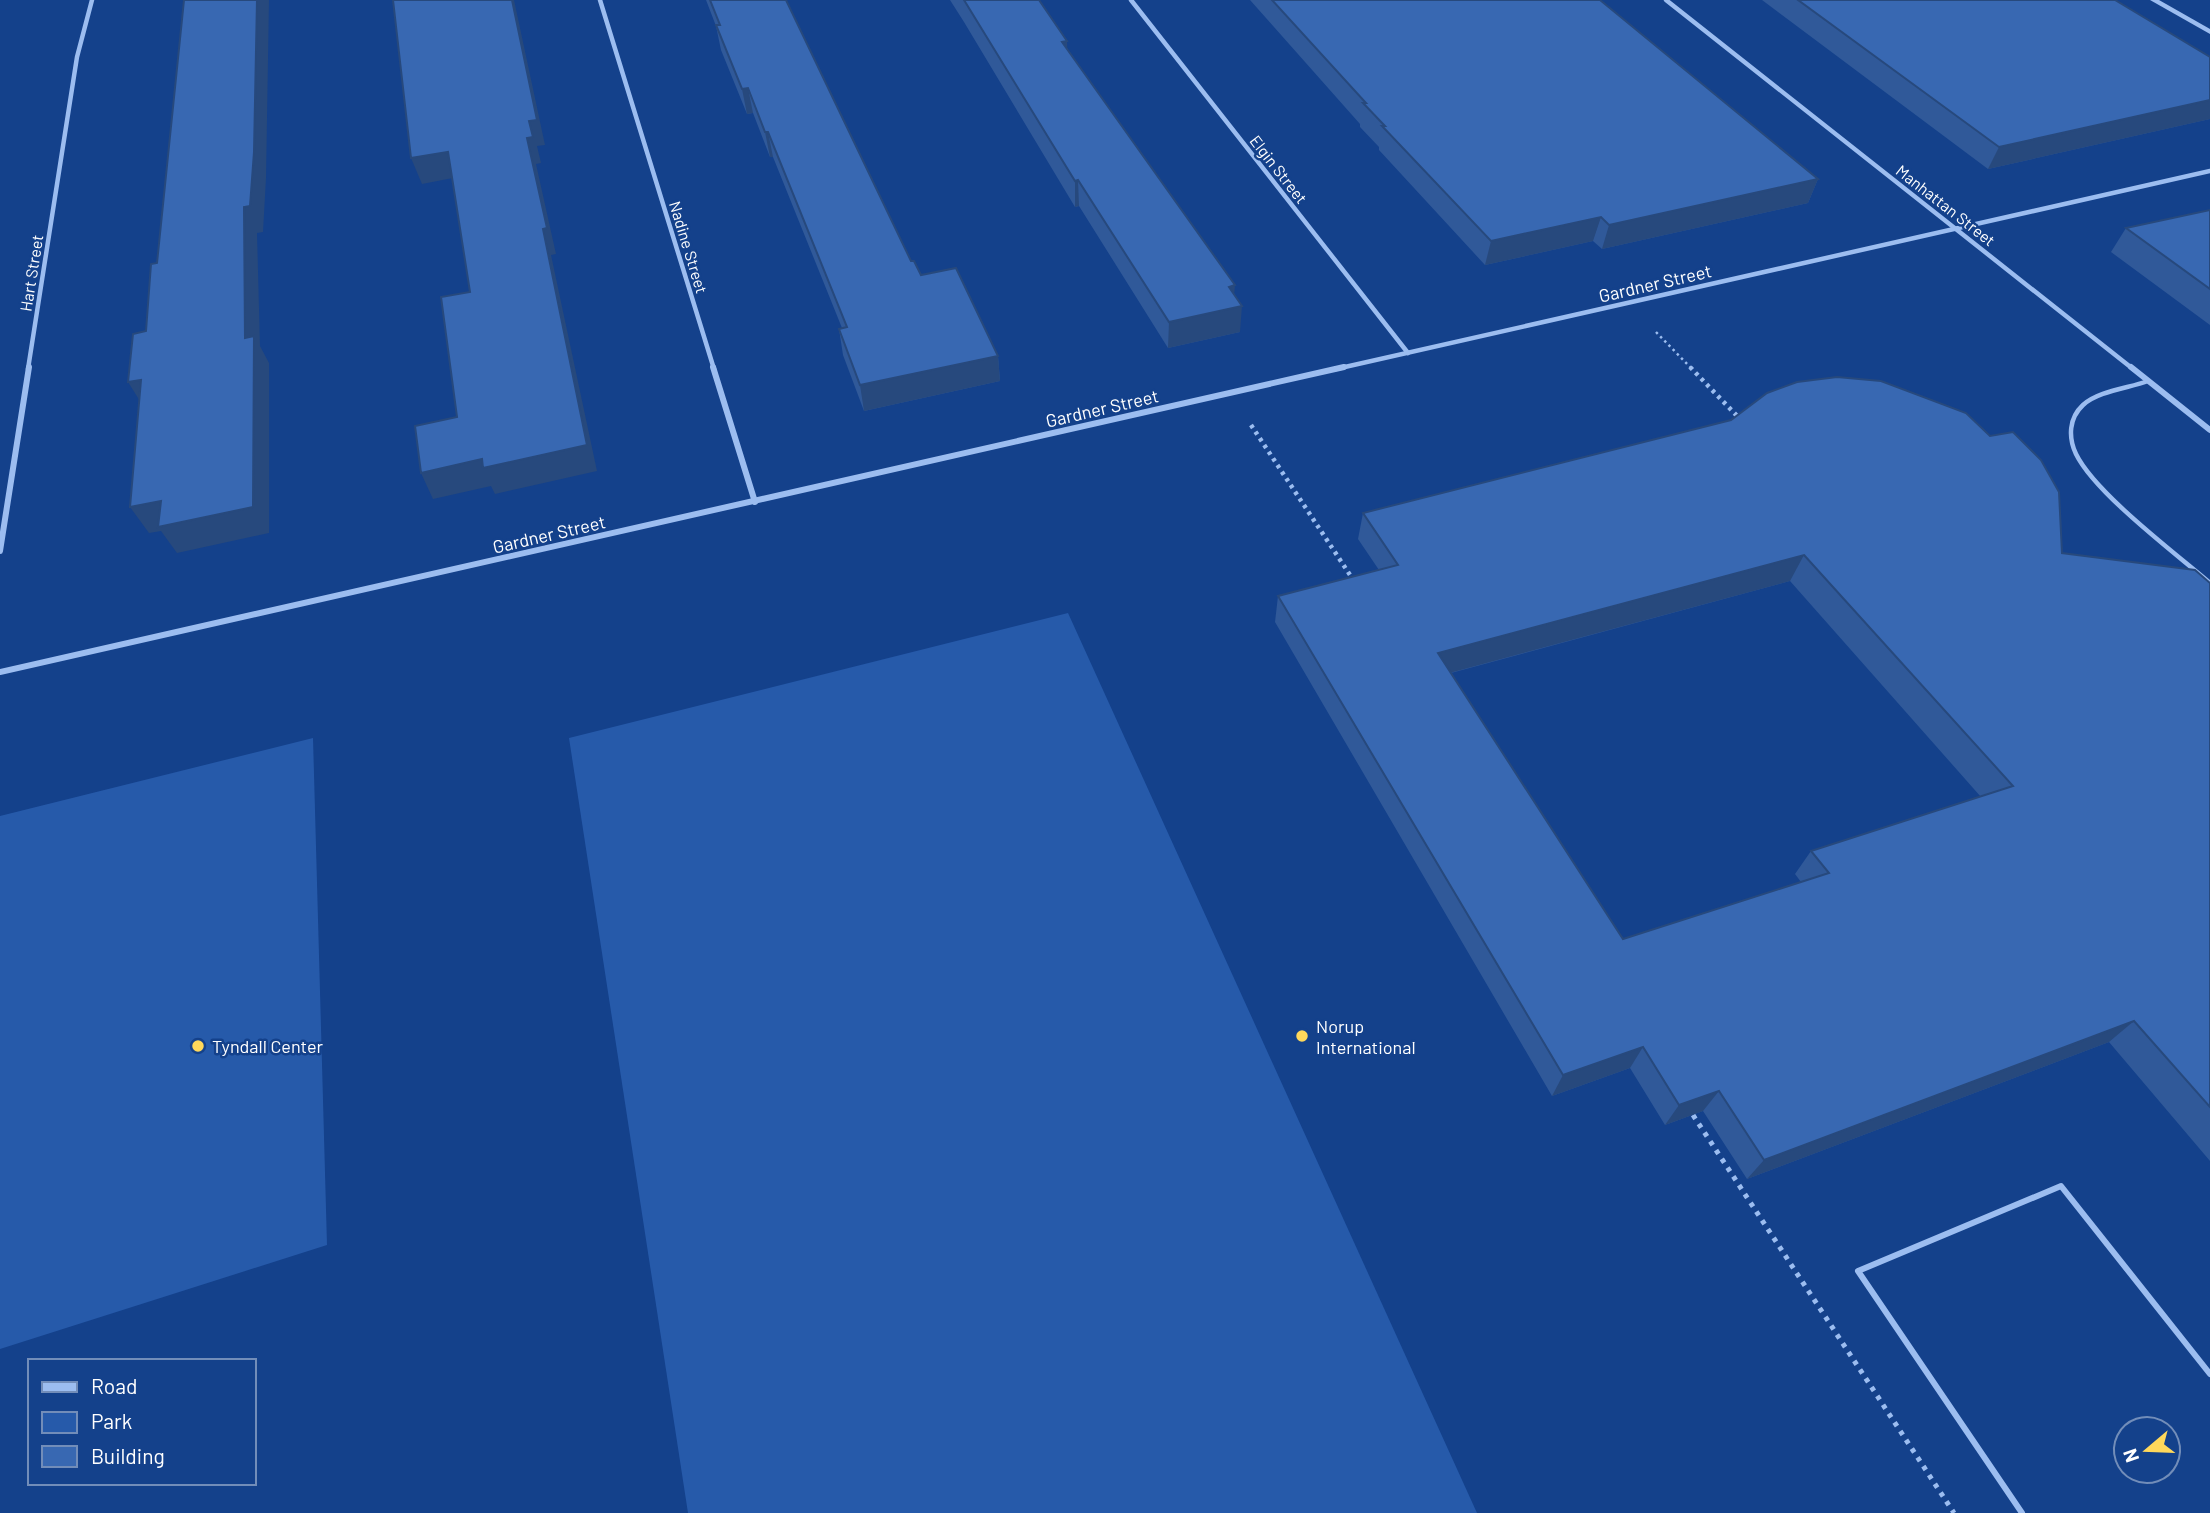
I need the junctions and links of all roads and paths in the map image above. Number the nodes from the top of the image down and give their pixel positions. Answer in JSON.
{"nodes":[{"id":1,"x":92,"y":0,"type":"edge"},
{"id":2,"x":600,"y":0,"type":"edge"},
{"id":3,"x":1131,"y":0,"type":"edge"},
{"id":4,"x":1667,"y":0,"type":"edge"},
{"id":5,"x":2154,"y":0,"type":"edge"},
{"id":6,"x":2210,"y":32,"type":"edge"},
{"id":7,"x":2210,"y":171,"type":"edge"},
{"id":8,"x":1954,"y":228,"type":"junction"},
{"id":9,"x":1653,"y":329,"type":"dead end"},
{"id":10,"x":1408,"y":353,"type":"junction"},
{"id":11,"x":2148,"y":382,"type":"junction"},
{"id":12,"x":1249,"y":422,"type":"dead end"},
{"id":13,"x":1747,"y":426,"type":"edge"},
{"id":14,"x":2210,"y":430,"type":"edge"},
{"id":15,"x":755,"y":502,"type":"junction"},
{"id":16,"x":0,"y":551,"type":"edge"},
{"id":17,"x":2210,"y":583,"type":"edge"},
{"id":18,"x":1357,"y":587,"type":"edge"},
{"id":19,"x":0,"y":672,"type":"edge"},
{"id":20,"x":1693,"y":1115,"type":"edge"},
{"id":21,"x":2210,"y":1374,"type":"edge"},
{"id":22,"x":1954,"y":1513,"type":"edge"},
{"id":23,"x":2022,"y":1513,"type":"edge"}],
"edges":[{"from":1,"to":16,"type":"street","name":"Hart Street"},
{"from":2,"to":15,"type":"street","name":"Nadine Street"},
{"from":3,"to":10,"type":"street","name":"Elgin Street"},
{"from":4,"to":8,"type":"street","name":"Manhattan Street"},
{"from":5,"to":6,"type":"street"},
{"from":7,"to":8,"type":"street","name":"Gardner Street"},
{"from":8,"to":10,"type":"street","name":"Gardner Street"},
{"from":8,"to":11,"type":"street","name":"Manhattan Street"},
{"from":9,"to":13,"type":"path"},
{"from":10,"to":15,"type":"street","name":"Gardner Street"},
{"from":11,"to":14,"type":"street","name":"Manhattan Street"},
{"from":11,"to":17,"type":"lane"},
{"from":12,"to":18,"type":"path"},
{"from":15,"to":19,"type":"street","name":"Gardner Street"},
{"from":20,"to":22,"type":"path"},
{"from":21,"to":23,"type":"lane"}]}
